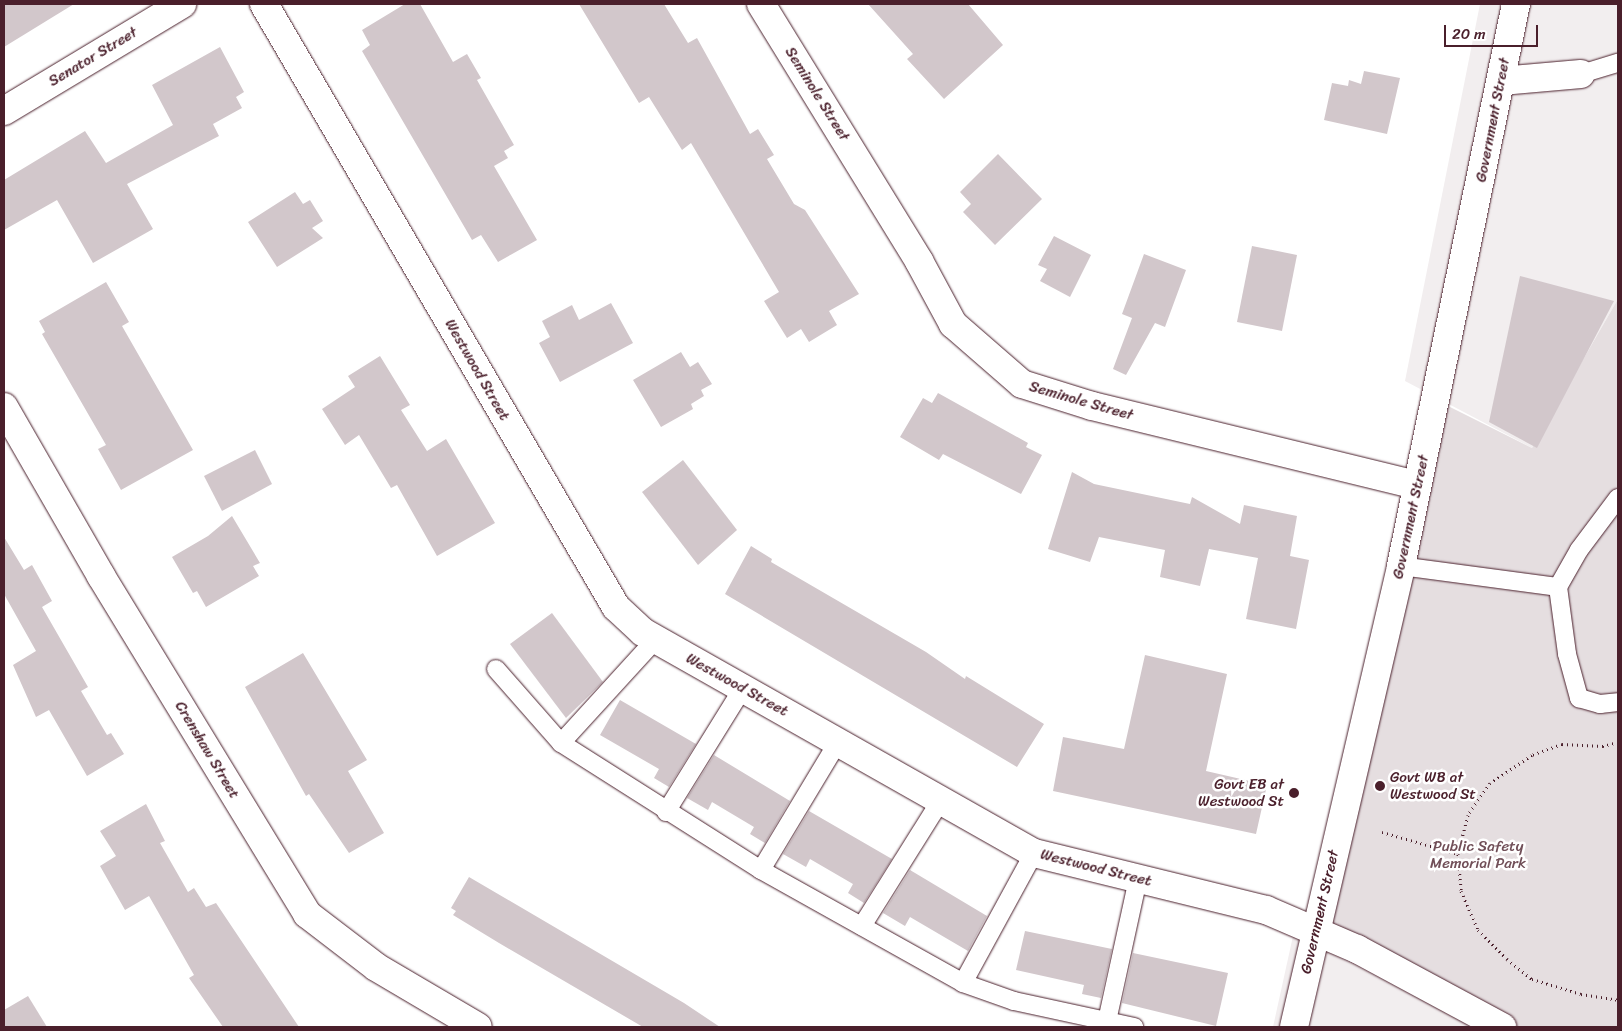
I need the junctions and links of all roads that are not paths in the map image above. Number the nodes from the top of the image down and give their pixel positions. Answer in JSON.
{"nodes":[{"id":1,"x":182,"y":4,"type":"edge"},
{"id":2,"x":264,"y":4,"type":"edge"},
{"id":3,"x":761,"y":4,"type":"edge"},
{"id":4,"x":1516,"y":4,"type":"edge"},
{"id":5,"x":1618,"y":63,"type":"edge"},
{"id":6,"x":1580,"y":74,"type":"joint"},
{"id":7,"x":1501,"y":81,"type":"junction"},
{"id":8,"x":4,"y":111,"type":"edge"},
{"id":9,"x":4,"y":407,"type":"edge"},
{"id":10,"x":1417,"y":485,"type":"junction"},
{"id":11,"x":1618,"y":498,"type":"edge"},
{"id":12,"x":1402,"y":566,"type":"junction"},
{"id":13,"x":1558,"y":587,"type":"junction"},
{"id":14,"x":656,"y":639,"type":"junction"},
{"id":15,"x":496,"y":669,"type":"dead end"},
{"id":16,"x":743,"y":688,"type":"junction"},
{"id":17,"x":1618,"y":702,"type":"edge"},
{"id":18,"x":838,"y":742,"type":"junction"},
{"id":19,"x":561,"y":743,"type":"junction"},
{"id":20,"x":941,"y":800,"type":"junction"},
{"id":21,"x":666,"y":812,"type":"junction"},
{"id":22,"x":1034,"y":853,"type":"junction"},
{"id":23,"x":761,"y":870,"type":"junction"},
{"id":24,"x":1138,"y":879,"type":"junction"},
{"id":25,"x":862,"y":926,"type":"junction"},
{"id":26,"x":1316,"y":931,"type":"junction"},
{"id":27,"x":963,"y":983,"type":"junction"},
{"id":28,"x":1107,"y":1021,"type":"junction"},
{"id":29,"x":478,"y":1027,"type":"edge"},
{"id":30,"x":1134,"y":1027,"type":"edge"},
{"id":31,"x":1294,"y":1027,"type":"edge"},
{"id":32,"x":1502,"y":1027,"type":"edge"}],
"edges":[{"from":1,"to":8,"type":"street","name":"Senator Street"},
{"from":2,"to":14,"type":"street","name":"Westwood Street"},
{"from":3,"to":10,"type":"street","name":"Seminole Street"},
{"from":4,"to":7,"type":"street","name":"Government Street"},
{"from":5,"to":6,"type":"lane"},
{"from":6,"to":7,"type":"street"},
{"from":7,"to":10,"type":"street","name":"Government Street"},
{"from":9,"to":29,"type":"street","name":"Crenshaw Street"},
{"from":10,"to":12,"type":"street","name":"Government Street"},
{"from":11,"to":13,"type":"lane"},
{"from":12,"to":13,"type":"lane"},
{"from":12,"to":26,"type":"street","name":"Government Street"},
{"from":13,"to":17,"type":"lane"},
{"from":14,"to":16,"type":"street","name":"Westwood Street"},
{"from":14,"to":19,"type":"lane"},
{"from":15,"to":19,"type":"lane"},
{"from":16,"to":18,"type":"street","name":"Westwood Street"},
{"from":16,"to":21,"type":"lane"},
{"from":18,"to":20,"type":"street","name":"Westwood Street"},
{"from":18,"to":23,"type":"lane"},
{"from":19,"to":21,"type":"lane"},
{"from":20,"to":22,"type":"street","name":"Westwood Street"},
{"from":20,"to":25,"type":"lane"},
{"from":21,"to":23,"type":"lane"},
{"from":22,"to":24,"type":"street","name":"Westwood Street"},
{"from":22,"to":27,"type":"lane"},
{"from":23,"to":25,"type":"lane"},
{"from":24,"to":26,"type":"street","name":"Westwood Street"},
{"from":24,"to":28,"type":"lane"},
{"from":25,"to":27,"type":"lane"},
{"from":26,"to":31,"type":"street","name":"Government Street"},
{"from":26,"to":32,"type":"street","name":"Westwood Street"},
{"from":27,"to":28,"type":"lane"},
{"from":28,"to":30,"type":"lane"}]}
